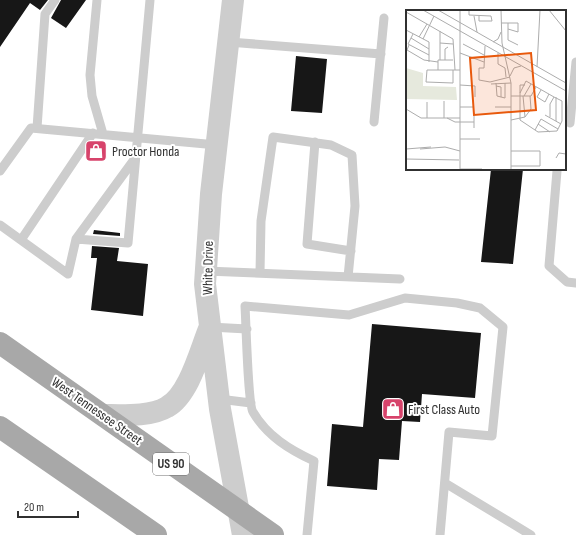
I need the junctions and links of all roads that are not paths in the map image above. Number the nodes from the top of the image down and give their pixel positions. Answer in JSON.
{"nodes":[{"id":1,"x":55,"y":0,"type":"edge"},
{"id":2,"x":98,"y":0,"type":"edge"},
{"id":3,"x":150,"y":0,"type":"edge"},
{"id":4,"x":233,"y":0,"type":"edge"},
{"id":5,"x":384,"y":18,"type":"dead end"},
{"id":6,"x":229,"y":42,"type":"junction"},
{"id":7,"x":381,"y":54,"type":"junction"},
{"id":8,"x":576,"y":62,"type":"edge"},
{"id":9,"x":576,"y":73,"type":"edge"},
{"id":10,"x":374,"y":122,"type":"dead end"},
{"id":11,"x":570,"y":123,"type":"dead end"},
{"id":12,"x":37,"y":128,"type":"junction"},
{"id":13,"x":93,"y":133,"type":"junction"},
{"id":14,"x":103,"y":134,"type":"junction"},
{"id":15,"x":138,"y":137,"type":"junction"},
{"id":16,"x":315,"y":142,"type":"junction"},
{"id":17,"x":217,"y":145,"type":"junction"},
{"id":18,"x":136,"y":157,"type":"junction"},
{"id":19,"x":0,"y":170,"type":"edge"},
{"id":20,"x":557,"y":171,"type":"dead end"},
{"id":21,"x":0,"y":226,"type":"edge"},
{"id":22,"x":76,"y":239,"type":"junction"},
{"id":23,"x":20,"y":240,"type":"junction"},
{"id":24,"x":351,"y":250,"type":"junction"},
{"id":25,"x":206,"y":271,"type":"junction"},
{"id":26,"x":260,"y":273,"type":"junction"},
{"id":27,"x":348,"y":277,"type":"junction"},
{"id":28,"x":400,"y":279,"type":"dead end"},
{"id":29,"x":576,"y":283,"type":"edge"},
{"id":30,"x":210,"y":326,"type":"junction"},
{"id":31,"x":246,"y":329,"type":"junction"},
{"id":32,"x":0,"y":343,"type":"edge"},
{"id":33,"x":218,"y":399,"type":"junction"},
{"id":34,"x":251,"y":403,"type":"junction"},
{"id":35,"x":103,"y":416,"type":"junction"},
{"id":36,"x":0,"y":427,"type":"edge"},
{"id":37,"x":445,"y":483,"type":"junction"},
{"id":38,"x":239,"y":512,"type":"junction"},
{"id":39,"x":156,"y":535,"type":"edge"},
{"id":40,"x":243,"y":535,"type":"edge"},
{"id":41,"x":273,"y":535,"type":"edge"},
{"id":42,"x":307,"y":535,"type":"edge"},
{"id":43,"x":440,"y":535,"type":"edge"},
{"id":44,"x":531,"y":535,"type":"edge"}],
"edges":[{"from":1,"to":12,"type":"lane"},
{"from":2,"to":14,"type":"lane"},
{"from":3,"to":15,"type":"lane"},
{"from":4,"to":6,"type":"street","name":"White Drive"},
{"from":5,"to":7,"type":"lane"},
{"from":6,"to":7,"type":"lane"},
{"from":6,"to":17,"type":"street","name":"White Drive"},
{"from":7,"to":10,"type":"lane"},
{"from":8,"to":9,"type":"lane"},
{"from":9,"to":11,"type":"lane"},
{"from":12,"to":13,"type":"lane"},
{"from":12,"to":19,"type":"lane"},
{"from":13,"to":14,"type":"lane"},
{"from":13,"to":23,"type":"lane"},
{"from":14,"to":15,"type":"lane"},
{"from":15,"to":17,"type":"lane"},
{"from":15,"to":18,"type":"lane"},
{"from":16,"to":24,"type":"lane"},
{"from":16,"to":24,"type":"lane"},
{"from":16,"to":26,"type":"lane"},
{"from":17,"to":25,"type":"street","name":"White Drive"},
{"from":18,"to":22,"type":"lane"},
{"from":18,"to":22,"type":"lane"},
{"from":20,"to":29,"type":"lane"},
{"from":21,"to":23,"type":"lane"},
{"from":22,"to":23,"type":"lane"},
{"from":24,"to":27,"type":"lane"},
{"from":25,"to":26,"type":"lane"},
{"from":25,"to":30,"type":"street","name":"White Drive"},
{"from":26,"to":27,"type":"lane"},
{"from":27,"to":28,"type":"lane"},
{"from":30,"to":31,"type":"lane"},
{"from":30,"to":33,"type":"street","name":"White Drive"},
{"from":30,"to":35,"type":"street"},
{"from":31,"to":34,"type":"lane"},
{"from":31,"to":37,"type":"lane"},
{"from":32,"to":35,"type":"main road","name":"West Tennessee Street","number":"US 90"},
{"from":33,"to":34,"type":"lane"},
{"from":33,"to":38,"type":"street","name":"White Drive"},
{"from":34,"to":42,"type":"lane"},
{"from":35,"to":38,"type":"main road","name":"West Tennessee Street","number":"US 90"},
{"from":36,"to":39,"type":"main road"},
{"from":37,"to":43,"type":"lane"},
{"from":37,"to":44,"type":"lane"},
{"from":38,"to":40,"type":"street","name":"White Drive"},
{"from":38,"to":41,"type":"main road","name":"West Tennessee Street","number":"US 90"}]}
